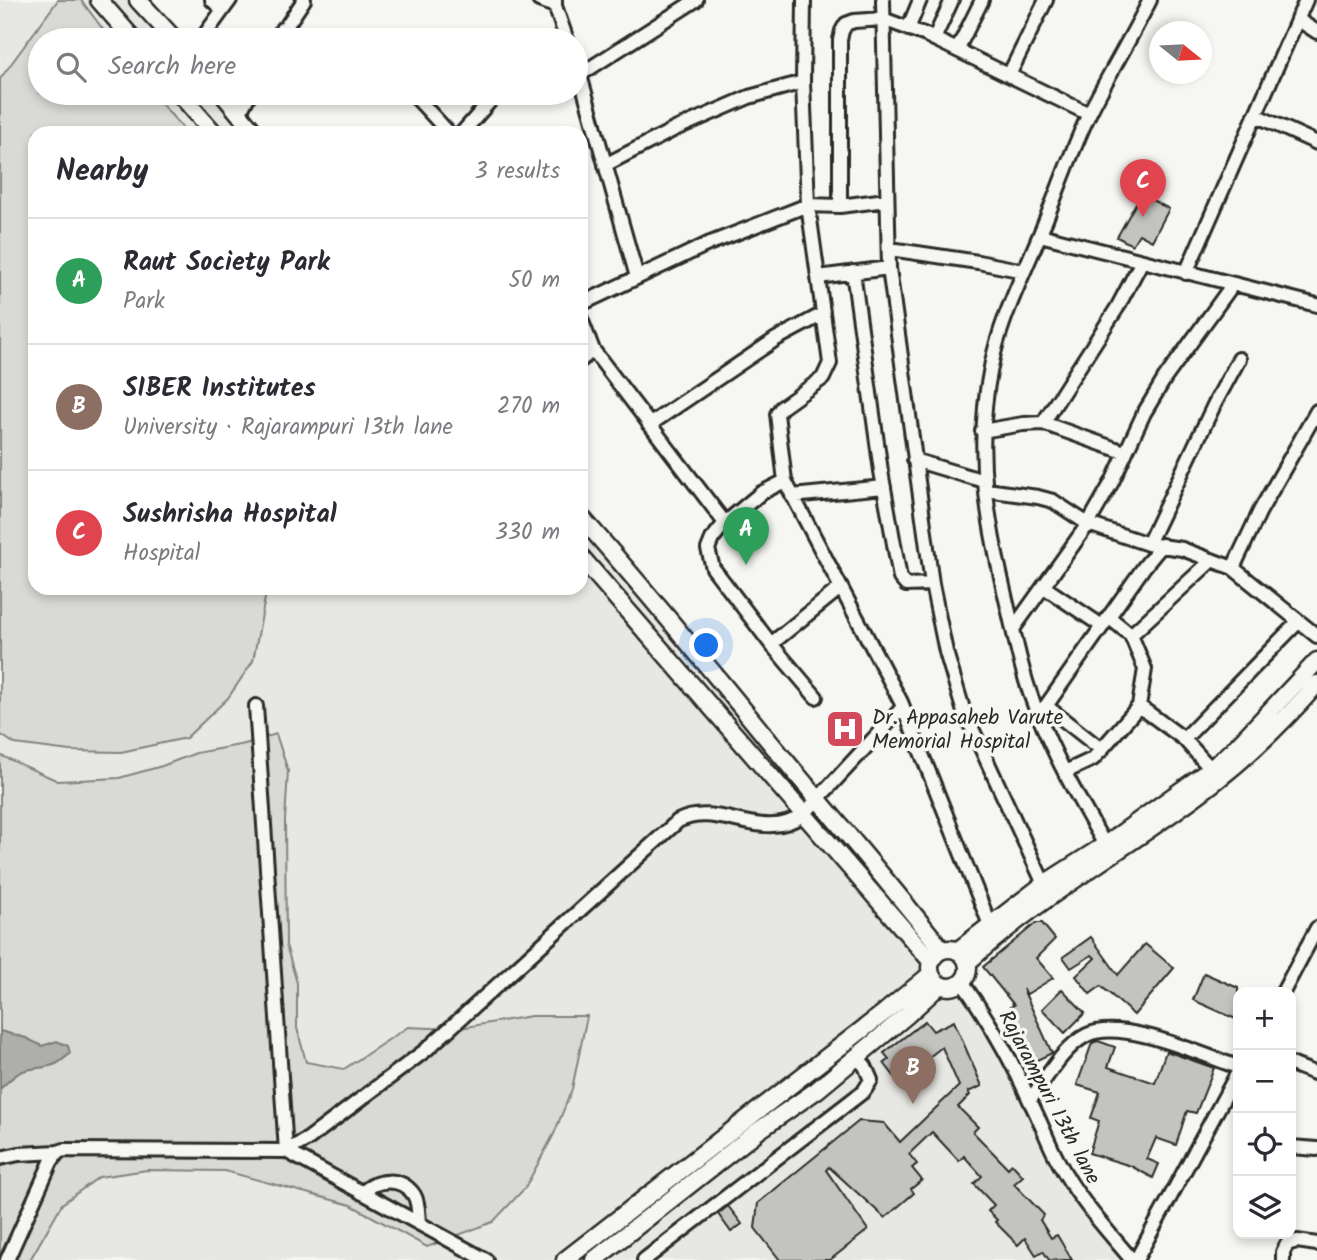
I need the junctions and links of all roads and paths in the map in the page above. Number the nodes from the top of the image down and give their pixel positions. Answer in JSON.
{"nodes":[{"id":1,"x":99,"y":0,"type":"edge"},
{"id":2,"x":138,"y":0,"type":"edge"},
{"id":3,"x":212,"y":0,"type":"edge"},
{"id":4,"x":304,"y":0,"type":"edge"},
{"id":5,"x":539,"y":0,"type":"edge"},
{"id":6,"x":696,"y":0,"type":"edge"},
{"id":7,"x":804,"y":0,"type":"edge"},
{"id":8,"x":883,"y":0,"type":"edge"},
{"id":9,"x":920,"y":0,"type":"edge"},
{"id":10,"x":952,"y":0,"type":"edge"},
{"id":11,"x":982,"y":0,"type":"edge"},
{"id":12,"x":1046,"y":0,"type":"edge"},
{"id":13,"x":1149,"y":0,"type":"edge"},
{"id":14,"x":1306,"y":0,"type":"edge"},
{"id":15,"x":555,"y":3,"type":"edge"},
{"id":16,"x":227,"y":5,"type":"edge"},
{"id":17,"x":883,"y":19,"type":"junction"},
{"id":18,"x":1297,"y":19,"type":"junction"},
{"id":19,"x":124,"y":28,"type":"edge"},
{"id":20,"x":164,"y":28,"type":"edge"},
{"id":21,"x":210,"y":28,"type":"edge"},
{"id":22,"x":284,"y":28,"type":"edge"},
{"id":23,"x":563,"y":28,"type":"edge"},
{"id":24,"x":908,"y":29,"type":"junction"},
{"id":25,"x":1317,"y":32,"type":"edge"},
{"id":26,"x":934,"y":39,"type":"junction"},
{"id":27,"x":957,"y":50,"type":"junction"},
{"id":28,"x":588,"y":69,"type":"edge"},
{"id":29,"x":1009,"y":75,"type":"junction"},
{"id":30,"x":803,"y":82,"type":"junction"},
{"id":31,"x":588,"y":101,"type":"edge"},
{"id":32,"x":190,"y":105,"type":"edge"},
{"id":33,"x":232,"y":105,"type":"edge"},
{"id":34,"x":244,"y":105,"type":"edge"},
{"id":35,"x":423,"y":105,"type":"edge"},
{"id":36,"x":486,"y":105,"type":"edge"},
{"id":37,"x":239,"y":114,"type":"junction"},
{"id":38,"x":1089,"y":114,"type":"junction"},
{"id":39,"x":1255,"y":115,"type":"junction"},
{"id":40,"x":208,"y":126,"type":"edge"},
{"id":41,"x":250,"y":126,"type":"edge"},
{"id":42,"x":443,"y":126,"type":"edge"},
{"id":43,"x":468,"y":126,"type":"edge"},
{"id":44,"x":1317,"y":143,"type":"edge"},
{"id":45,"x":605,"y":165,"type":"junction"},
{"id":46,"x":886,"y":200,"type":"junction"},
{"id":47,"x":808,"y":205,"type":"junction"},
{"id":48,"x":840,"y":206,"type":"junction"},
{"id":49,"x":1040,"y":236,"type":"junction"},
{"id":50,"x":890,"y":249,"type":"junction"},
{"id":51,"x":1142,"y":261,"type":"junction"},
{"id":52,"x":889,"y":268,"type":"junction"},
{"id":53,"x":1024,"y":271,"type":"junction"},
{"id":54,"x":853,"y":272,"type":"junction"},
{"id":55,"x":1186,"y":273,"type":"junction"},
{"id":56,"x":638,"y":277,"type":"junction"},
{"id":57,"x":818,"y":277,"type":"junction"},
{"id":58,"x":1233,"y":284,"type":"junction"},
{"id":59,"x":588,"y":301,"type":"edge"},
{"id":60,"x":1317,"y":305,"type":"edge"},
{"id":61,"x":821,"y":315,"type":"junction"},
{"id":62,"x":588,"y":337,"type":"edge"},
{"id":63,"x":593,"y":350,"type":"junction"},
{"id":64,"x":588,"y":354,"type":"edge"},
{"id":65,"x":1239,"y":359,"type":"dead end"},
{"id":66,"x":1317,"y":411,"type":"edge"},
{"id":67,"x":1043,"y":424,"type":"junction"},
{"id":68,"x":649,"y":425,"type":"junction"},
{"id":69,"x":1314,"y":427,"type":"edge"},
{"id":70,"x":982,"y":431,"type":"junction"},
{"id":71,"x":1124,"y":452,"type":"junction"},
{"id":72,"x":915,"y":460,"type":"junction"},
{"id":73,"x":785,"y":481,"type":"junction"},
{"id":74,"x":985,"y":485,"type":"junction"},
{"id":75,"x":884,"y":487,"type":"junction"},
{"id":76,"x":792,"y":496,"type":"junction"},
{"id":77,"x":725,"y":523,"type":"junction"},
{"id":78,"x":1088,"y":524,"type":"junction"},
{"id":79,"x":588,"y":525,"type":"edge"},
{"id":80,"x":1148,"y":544,"type":"junction"},
{"id":81,"x":1162,"y":545,"type":"junction"},
{"id":82,"x":1212,"y":560,"type":"junction"},
{"id":83,"x":588,"y":565,"type":"edge"},
{"id":84,"x":1233,"y":568,"type":"junction"},
{"id":85,"x":932,"y":584,"type":"junction"},
{"id":86,"x":841,"y":587,"type":"junction"},
{"id":87,"x":1044,"y":587,"type":"junction"},
{"id":88,"x":1106,"y":622,"type":"junction"},
{"id":89,"x":1298,"y":622,"type":"junction"},
{"id":90,"x":1013,"y":629,"type":"junction"},
{"id":91,"x":1131,"y":635,"type":"junction"},
{"id":92,"x":1317,"y":636,"type":"edge"},
{"id":93,"x":771,"y":644,"type":"junction"},
{"id":94,"x":1317,"y":661,"type":"edge"},
{"id":95,"x":1317,"y":684,"type":"edge"},
{"id":96,"x":816,"y":697,"type":"dead end"},
{"id":97,"x":256,"y":706,"type":"dead end"},
{"id":98,"x":1139,"y":706,"type":"junction"},
{"id":99,"x":903,"y":708,"type":"junction"},
{"id":100,"x":1042,"y":709,"type":"junction"},
{"id":101,"x":1184,"y":739,"type":"junction"},
{"id":102,"x":1102,"y":750,"type":"junction"},
{"id":103,"x":1211,"y":769,"type":"junction"},
{"id":104,"x":1065,"y":772,"type":"junction"},
{"id":105,"x":817,"y":798,"type":"junction"},
{"id":106,"x":804,"y":814,"type":"junction"},
{"id":107,"x":1105,"y":845,"type":"junction"},
{"id":108,"x":1044,"y":884,"type":"junction"},
{"id":109,"x":990,"y":925,"type":"junction"},
{"id":110,"x":1317,"y":928,"type":"edge"},
{"id":111,"x":945,"y":964,"type":"junction"},
{"id":112,"x":962,"y":982,"type":"junction"},
{"id":113,"x":1286,"y":987,"type":"edge"},
{"id":114,"x":856,"y":1056,"type":"junction"},
{"id":115,"x":1296,"y":1066,"type":"edge"},
{"id":116,"x":1233,"y":1068,"type":"edge"},
{"id":117,"x":1317,"y":1074,"type":"edge"},
{"id":118,"x":1233,"y":1079,"type":"edge"},
{"id":119,"x":1030,"y":1100,"type":"junction"},
{"id":120,"x":1296,"y":1147,"type":"edge"},
{"id":121,"x":1317,"y":1149,"type":"edge"},
{"id":122,"x":286,"y":1151,"type":"junction"},
{"id":123,"x":58,"y":1152,"type":"junction"},
{"id":124,"x":0,"y":1158,"type":"edge"},
{"id":125,"x":362,"y":1193,"type":"junction"},
{"id":126,"x":419,"y":1223,"type":"junction"},
{"id":127,"x":1317,"y":1244,"type":"edge"},
{"id":128,"x":7,"y":1260,"type":"edge"},
{"id":129,"x":486,"y":1260,"type":"edge"},
{"id":130,"x":565,"y":1260,"type":"edge"},
{"id":131,"x":594,"y":1260,"type":"edge"},
{"id":132,"x":644,"y":1260,"type":"edge"},
{"id":133,"x":1134,"y":1260,"type":"edge"},
{"id":134,"x":1283,"y":1260,"type":"edge"}],
"edges":[{"from":1,"to":19,"type":"main road"},
{"from":2,"to":20,"type":"main road"},
{"from":3,"to":16,"type":"street"},
{"from":4,"to":22,"type":"street"},
{"from":5,"to":15,"type":"street"},
{"from":6,"to":28,"type":"street"},
{"from":7,"to":30,"type":"street"},
{"from":8,"to":17,"type":"street"},
{"from":9,"to":24,"type":"street"},
{"from":10,"to":26,"type":"street"},
{"from":11,"to":27,"type":"street"},
{"from":12,"to":29,"type":"street"},
{"from":13,"to":38,"type":"street"},
{"from":14,"to":18,"type":"street"},
{"from":15,"to":23,"type":"street"},
{"from":16,"to":21,"type":"street"},
{"from":17,"to":24,"type":"street"},
{"from":17,"to":46,"type":"street"},
{"from":17,"to":48,"type":"street"},
{"from":18,"to":25,"type":"street"},
{"from":18,"to":39,"type":"street"},
{"from":24,"to":26,"type":"street"},
{"from":26,"to":27,"type":"street"},
{"from":27,"to":29,"type":"street"},
{"from":29,"to":38,"type":"street"},
{"from":30,"to":45,"type":"street"},
{"from":30,"to":47,"type":"street"},
{"from":31,"to":45,"type":"street"},
{"from":32,"to":40,"type":"main road"},
{"from":33,"to":37,"type":"main road"},
{"from":34,"to":37,"type":"street"},
{"from":35,"to":42,"type":"street"},
{"from":36,"to":43,"type":"street"},
{"from":37,"to":41,"type":"main road"},
{"from":38,"to":49,"type":"street"},
{"from":39,"to":44,"type":"street"},
{"from":39,"to":55,"type":"street"},
{"from":45,"to":56,"type":"street"},
{"from":46,"to":48,"type":"street"},
{"from":46,"to":50,"type":"street"},
{"from":47,"to":48,"type":"street"},
{"from":47,"to":56,"type":"street"},
{"from":47,"to":57,"type":"street"},
{"from":49,"to":51,"type":"street"},
{"from":49,"to":53,"type":"street"},
{"from":50,"to":52,"type":"street"},
{"from":50,"to":53,"type":"street"},
{"from":51,"to":55,"type":"street"},
{"from":51,"to":67,"type":"street"},
{"from":52,"to":54,"type":"street"},
{"from":52,"to":72,"type":"street"},
{"from":53,"to":70,"type":"street"},
{"from":54,"to":57,"type":"street"},
{"from":54,"to":75,"type":"street"},
{"from":55,"to":58,"type":"street"},
{"from":56,"to":59,"type":"street"},
{"from":57,"to":61,"type":"street"},
{"from":58,"to":60,"type":"street"},
{"from":58,"to":71,"type":"street"},
{"from":61,"to":68,"type":"street"},
{"from":61,"to":73,"type":"street"},
{"from":62,"to":63,"type":"street"},
{"from":63,"to":64,"type":"street"},
{"from":63,"to":68,"type":"street"},
{"from":65,"to":80,"type":"street"},
{"from":66,"to":69,"type":"street"},
{"from":67,"to":70,"type":"street"},
{"from":67,"to":71,"type":"street"},
{"from":68,"to":77,"type":"street"},
{"from":69,"to":84,"type":"street"},
{"from":70,"to":74,"type":"street"},
{"from":71,"to":78,"type":"street"},
{"from":72,"to":74,"type":"street"},
{"from":72,"to":85,"type":"street"},
{"from":73,"to":76,"type":"street"},
{"from":73,"to":77,"type":"street"},
{"from":74,"to":78,"type":"street"},
{"from":74,"to":90,"type":"street"},
{"from":75,"to":76,"type":"street"},
{"from":75,"to":85,"type":"street"},
{"from":76,"to":86,"type":"street"},
{"from":77,"to":93,"type":"street"},
{"from":78,"to":80,"type":"street"},
{"from":78,"to":87,"type":"street"},
{"from":79,"to":105,"type":"main road"},
{"from":80,"to":81,"type":"street"},
{"from":81,"to":82,"type":"street"},
{"from":81,"to":88,"type":"street"},
{"from":82,"to":84,"type":"street"},
{"from":82,"to":91,"type":"street"},
{"from":83,"to":106,"type":"main road"},
{"from":84,"to":89,"type":"street"},
{"from":85,"to":108,"type":"street"},
{"from":86,"to":93,"type":"street"},
{"from":86,"to":99,"type":"street"},
{"from":87,"to":88,"type":"street"},
{"from":87,"to":90,"type":"street"},
{"from":88,"to":91,"type":"street"},
{"from":88,"to":100,"type":"street"},
{"from":89,"to":92,"type":"street"},
{"from":89,"to":101,"type":"street"},
{"from":90,"to":100,"type":"street"},
{"from":91,"to":98,"type":"street"},
{"from":93,"to":96,"type":"street"},
{"from":94,"to":103,"type":"main road"},
{"from":95,"to":111,"type":"main road"},
{"from":97,"to":122,"type":"street"},
{"from":98,"to":101,"type":"street"},
{"from":98,"to":102,"type":"street"},
{"from":99,"to":105,"type":"street"},
{"from":99,"to":109,"type":"street"},
{"from":100,"to":102,"type":"street"},
{"from":100,"to":104,"type":"street"},
{"from":101,"to":103,"type":"street"},
{"from":102,"to":104,"type":"street"},
{"from":103,"to":107,"type":"main road"},
{"from":104,"to":107,"type":"street"},
{"from":105,"to":106,"type":"street"},
{"from":105,"to":111,"type":"main road"},
{"from":106,"to":111,"type":"main road"},
{"from":106,"to":122,"type":"street"},
{"from":107,"to":108,"type":"main road"},
{"from":108,"to":109,"type":"main road"},
{"from":109,"to":111,"type":"main road"},
{"from":110,"to":113,"type":"street"},
{"from":111,"to":112,"type":"main road"},
{"from":111,"to":112,"type":"main road"},
{"from":111,"to":114,"type":"main road"},
{"from":111,"to":130,"type":"main road"},
{"from":112,"to":119,"type":"street","name":"Rajarampuri 13th lane"},
{"from":114,"to":131,"type":"main road"},
{"from":114,"to":132,"type":"street"},
{"from":115,"to":117,"type":"street"},
{"from":116,"to":119,"type":"street"},
{"from":118,"to":133,"type":"street"},
{"from":119,"to":133,"type":"street","name":"Rajarampuri 13th lane"},
{"from":120,"to":121,"type":"street"},
{"from":122,"to":123,"type":"street"},
{"from":122,"to":125,"type":"street"},
{"from":123,"to":124,"type":"street"},
{"from":123,"to":128,"type":"street"},
{"from":125,"to":126,"type":"street"},
{"from":125,"to":126,"type":"street"},
{"from":126,"to":129,"type":"street"},
{"from":127,"to":134,"type":"street"}]}
